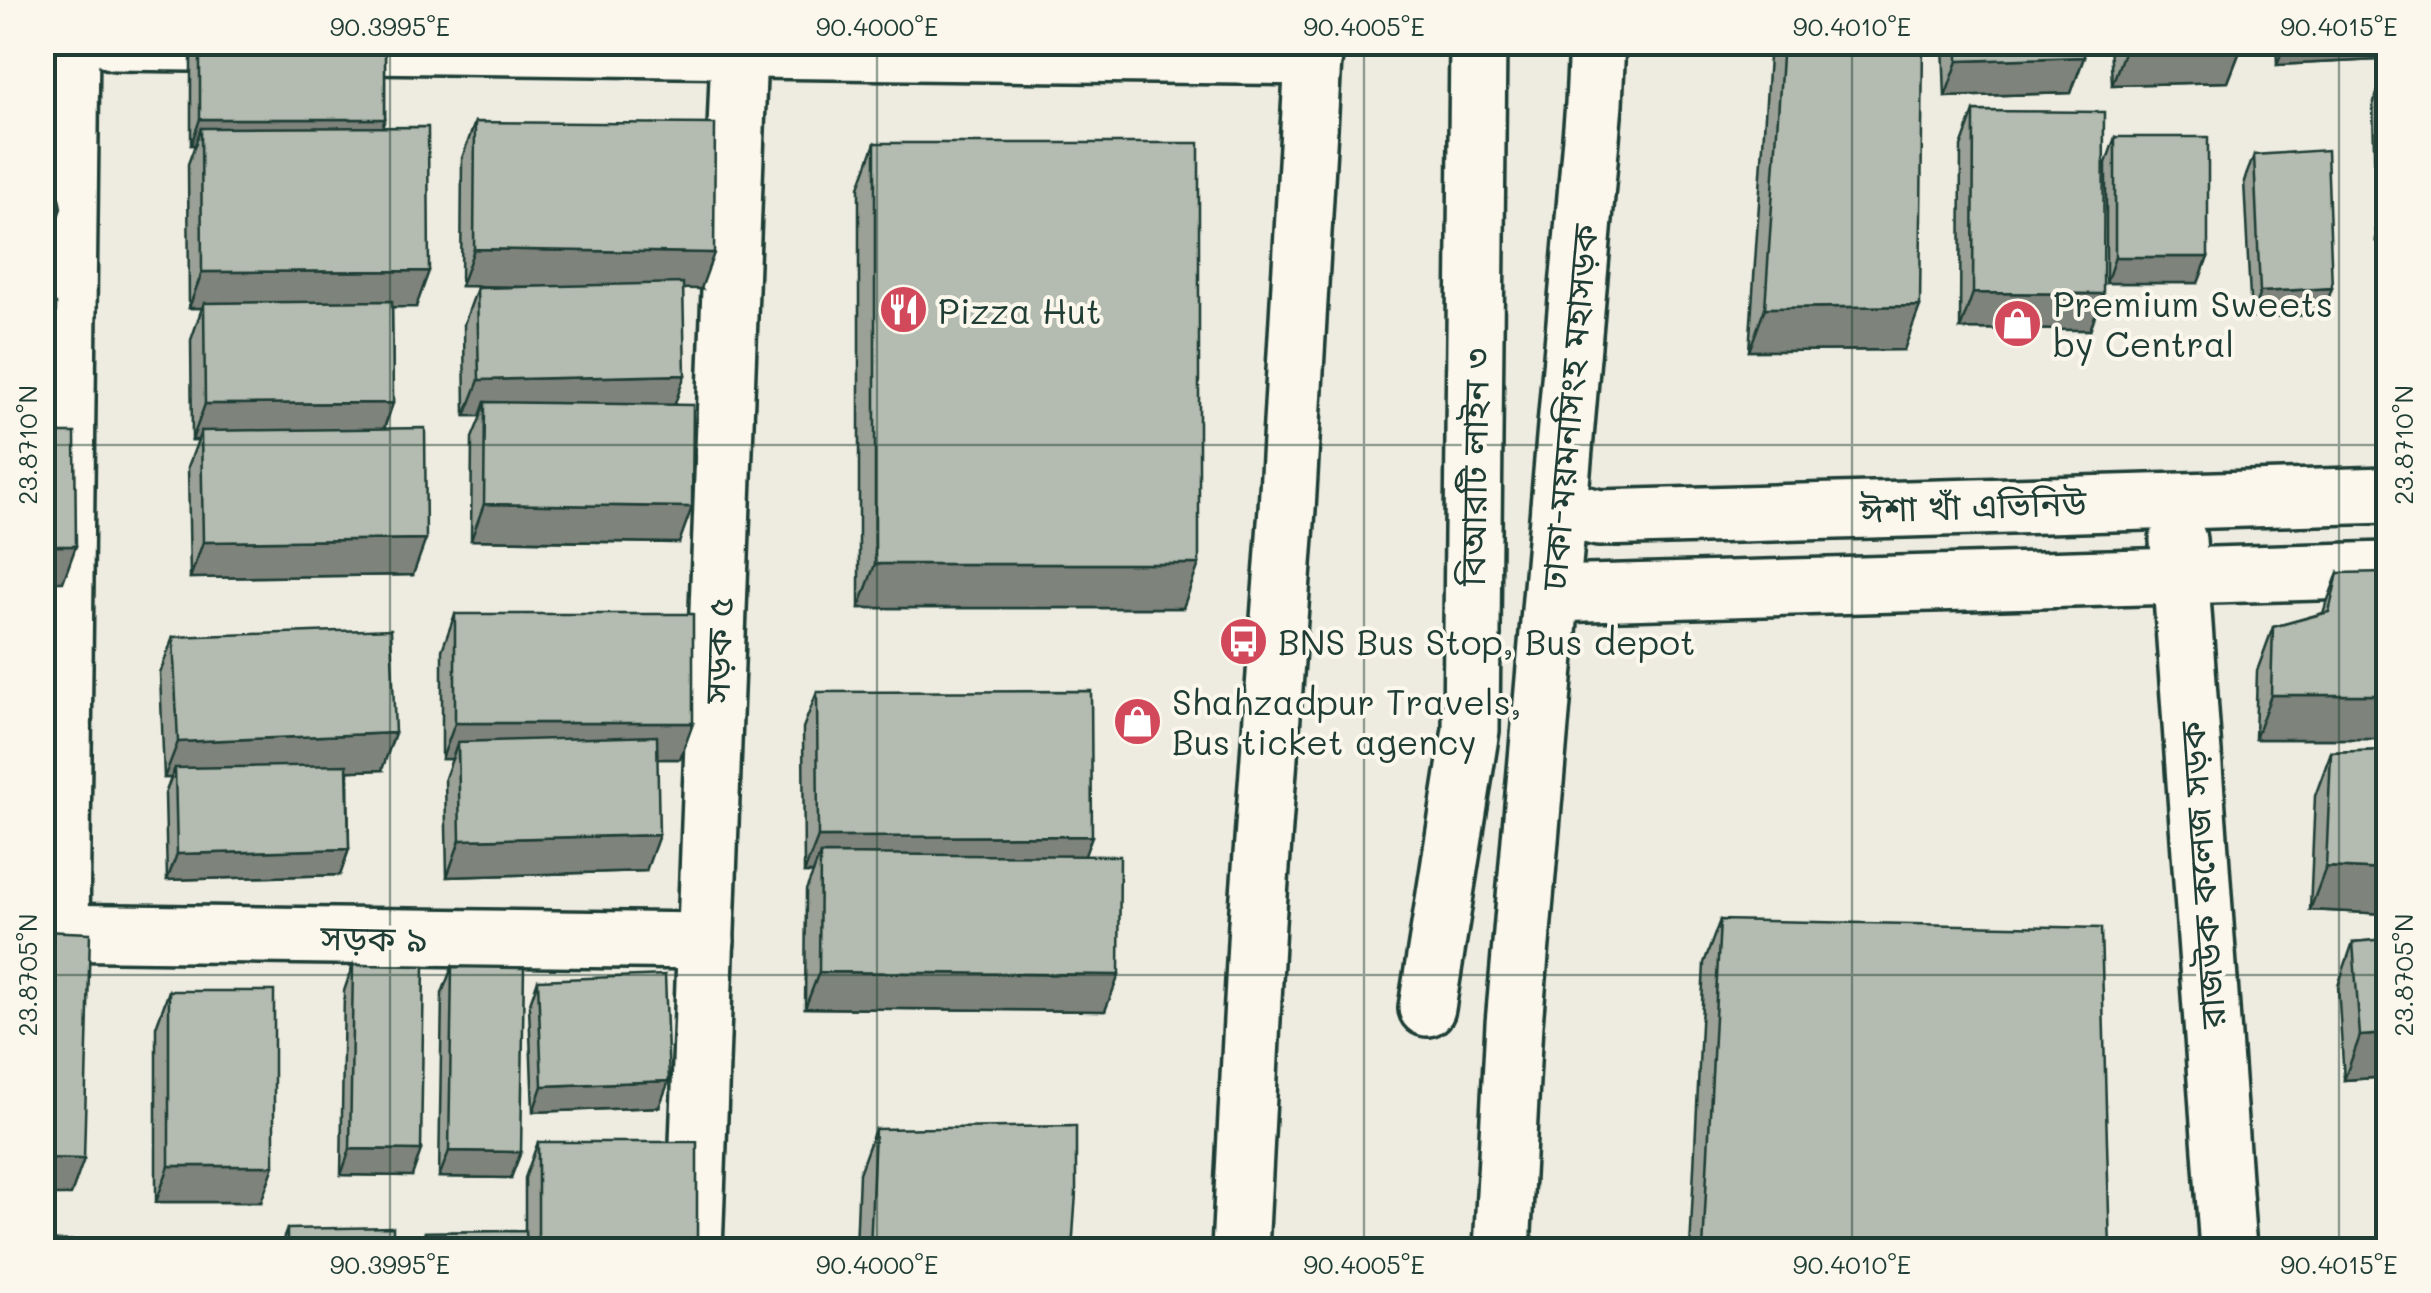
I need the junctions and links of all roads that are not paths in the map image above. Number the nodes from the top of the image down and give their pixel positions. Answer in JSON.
{"nodes":[{"id":1,"x":71,"y":42,"type":"edge"},
{"id":2,"x":115,"y":42,"type":"edge"},
{"id":3,"x":1478,"y":42,"type":"edge"},
{"id":4,"x":1597,"y":42,"type":"edge"},
{"id":5,"x":909,"y":48,"type":"edge"},
{"id":6,"x":739,"y":50,"type":"junction"},
{"id":7,"x":1314,"y":50,"type":"edge"},
{"id":8,"x":2388,"y":495,"type":"edge"},
{"id":9,"x":2175,"y":500,"type":"junction"},
{"id":10,"x":1559,"y":508,"type":"junction"},
{"id":11,"x":2388,"y":570,"type":"edge"},
{"id":12,"x":2180,"y":575,"type":"junction"},
{"id":13,"x":1552,"y":594,"type":"junction"},
{"id":14,"x":1471,"y":730,"type":"junction"},
{"id":15,"x":52,"y":932,"type":"edge"},
{"id":16,"x":706,"y":941,"type":"junction"},
{"id":17,"x":1427,"y":1008,"type":"dead end"},
{"id":18,"x":1512,"y":1054,"type":"junction"},
{"id":19,"x":694,"y":1250,"type":"edge"},
{"id":20,"x":1240,"y":1250,"type":"edge"},
{"id":21,"x":1502,"y":1250,"type":"edge"},
{"id":22,"x":2228,"y":1250,"type":"edge"}],
"edges":[{"from":1,"to":15,"type":"main road"},
{"from":2,"to":6,"type":"main road"},
{"from":3,"to":14,"type":"main road","name":"বিআরটি লাইন ৩"},
{"from":4,"to":10,"type":"main road","name":"ঢাকা-ময়মনসিংহ মহাসড়ক"},
{"from":5,"to":6,"type":"main road"},
{"from":5,"to":7,"type":"main road"},
{"from":6,"to":16,"type":"main road","name":"সড়ক ৫"},
{"from":7,"to":20,"type":"main road"},
{"from":8,"to":9,"type":"main road","name":"ঈশা খাঁ এভিনিউ"},
{"from":9,"to":10,"type":"main road","name":"ঈশা খাঁ এভিনিউ"},
{"from":9,"to":12,"type":"main road","name":"রাজউক কলেজ সড়ক"},
{"from":10,"to":13,"type":"main road","name":"ঢাকা-ময়মনসিংহ মহাসড়ক"},
{"from":11,"to":12,"type":"main road"},
{"from":12,"to":13,"type":"main road"},
{"from":12,"to":22,"type":"main road","name":"রাজউক কলেজ সড়ক"},
{"from":13,"to":18,"type":"main road","name":"ঢাকা-ময়মনসিংহ মহাসড়ক"},
{"from":14,"to":17,"type":"main road","name":"বিআরটি লাইন ৩"},
{"from":14,"to":18,"type":"main road"},
{"from":15,"to":16,"type":"main road","name":"সড়ক ৯"},
{"from":16,"to":19,"type":"main road","name":"সড়ক ৫"},
{"from":18,"to":21,"type":"main road","name":"ঢাকা-ময়মনসিংহ মহাসড়ক"}]}
